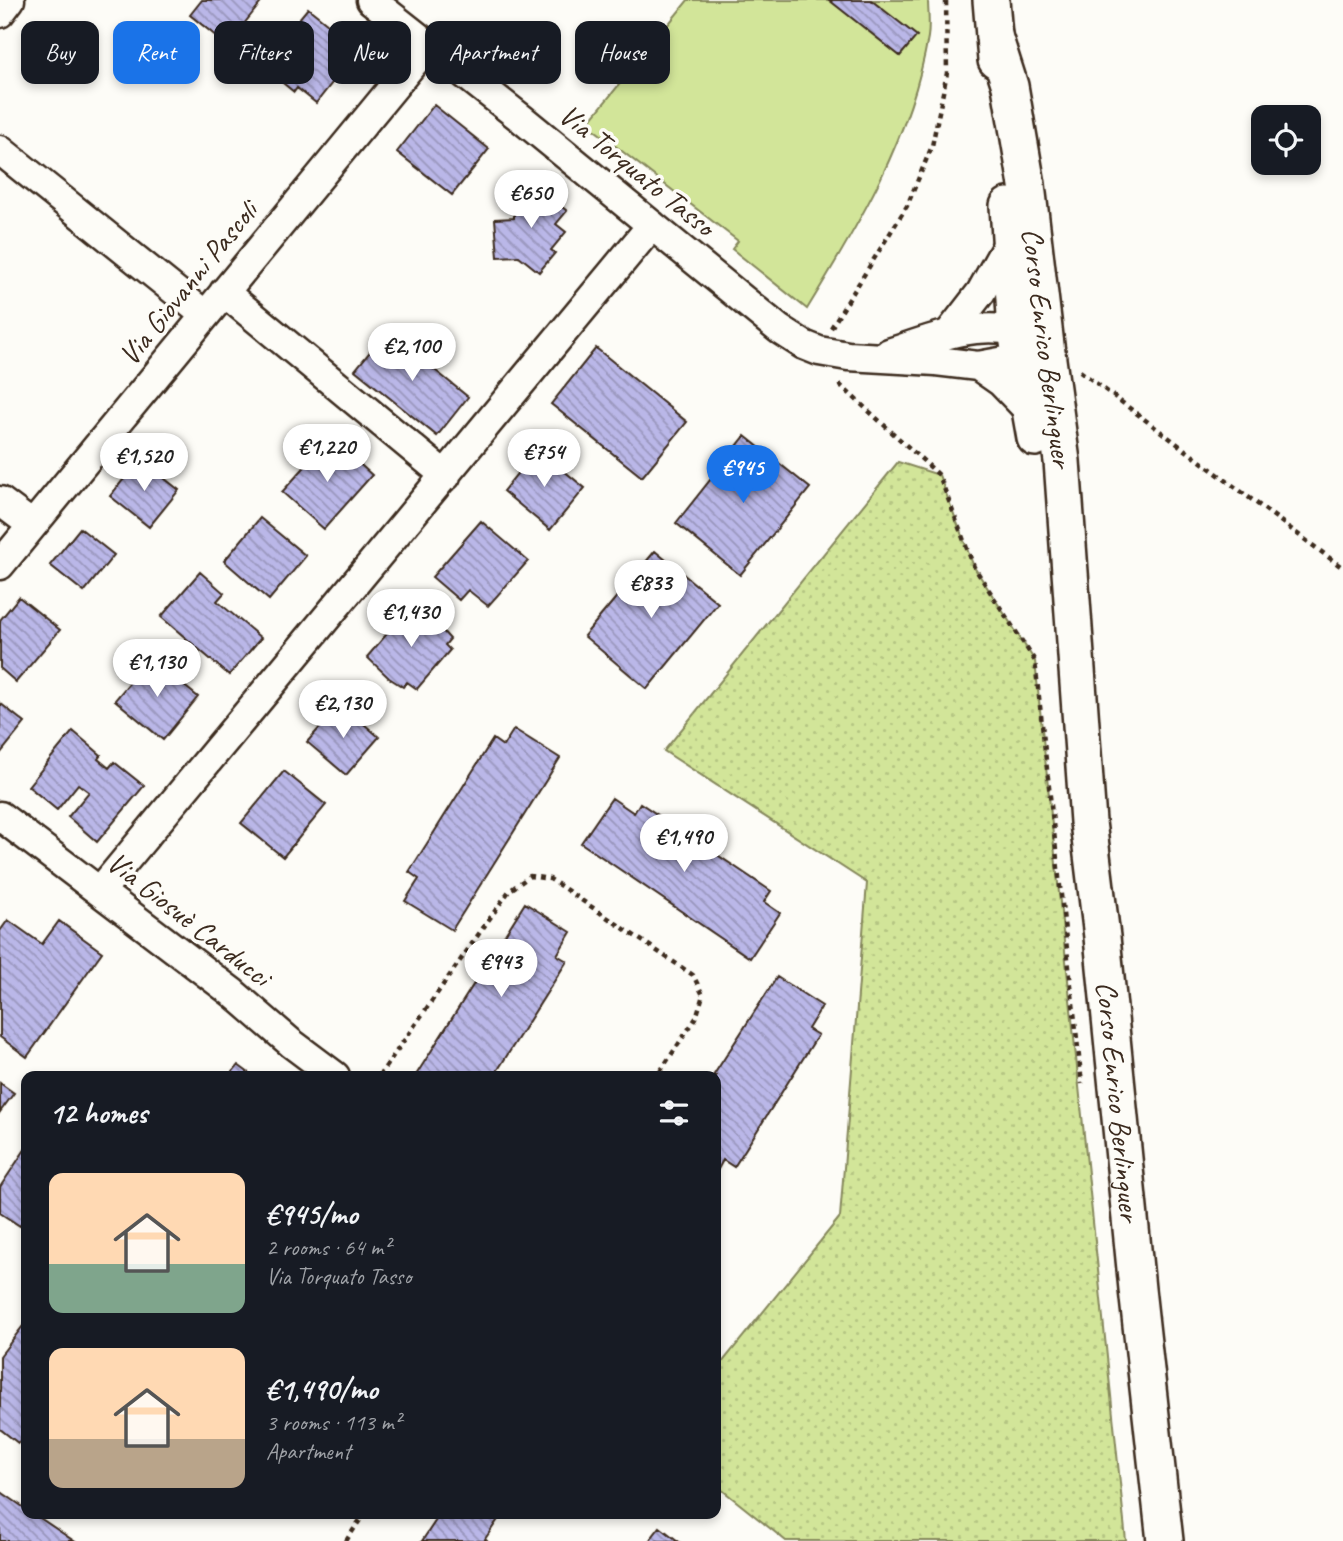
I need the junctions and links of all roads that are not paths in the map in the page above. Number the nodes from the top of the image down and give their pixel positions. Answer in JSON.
{"nodes":[{"id":1,"x":10,"y":0,"type":"edge"},
{"id":2,"x":371,"y":0,"type":"edge"},
{"id":3,"x":991,"y":0,"type":"edge"},
{"id":4,"x":0,"y":13,"type":"edge"},
{"id":5,"x":994,"y":36,"type":"junction"},
{"id":6,"x":425,"y":43,"type":"edge"},
{"id":7,"x":425,"y":49,"type":"edge"},
{"id":8,"x":477,"y":84,"type":"edge"},
{"id":9,"x":0,"y":150,"type":"edge"},
{"id":10,"x":652,"y":225,"type":"junction"},
{"id":11,"x":1009,"y":242,"type":"junction"},
{"id":12,"x":224,"y":292,"type":"junction"},
{"id":13,"x":205,"y":315,"type":"junction"},
{"id":14,"x":950,"y":332,"type":"junction"},
{"id":15,"x":1028,"y":345,"type":"junction"},
{"id":16,"x":877,"y":357,"type":"junction"},
{"id":17,"x":978,"y":366,"type":"junction"},
{"id":18,"x":1031,"y":413,"type":"junction"},
{"id":19,"x":446,"y":476,"type":"junction"},
{"id":20,"x":0,"y":500,"type":"edge"},
{"id":21,"x":32,"y":525,"type":"junction"},
{"id":22,"x":0,"y":565,"type":"edge"},
{"id":23,"x":1077,"y":662,"type":"junction"},
{"id":24,"x":0,"y":816,"type":"edge"},
{"id":25,"x":100,"y":891,"type":"junction"},
{"id":26,"x":328,"y":1071,"type":"edge"},
{"id":27,"x":1165,"y":1541,"type":"edge"}],
"edges":[{"from":1,"to":4,"type":"street"},
{"from":2,"to":6,"type":"street","name":"Via Torquato Tasso"},
{"from":3,"to":5,"type":"street","name":"Corso Enrico Berlinguer"},
{"from":5,"to":11,"type":"street","name":"Corso Enrico Berlinguer"},
{"from":5,"to":15,"type":"street","name":"Corso Enrico Berlinguer"},
{"from":7,"to":12,"type":"street","name":"Via Giovanni Pascoli"},
{"from":8,"to":10,"type":"street","name":"Via Torquato Tasso"},
{"from":9,"to":13,"type":"street"},
{"from":10,"to":16,"type":"street","name":"Via Torquato Tasso"},
{"from":10,"to":19,"type":"street"},
{"from":11,"to":14,"type":"street"},
{"from":11,"to":15,"type":"street","name":"Corso Enrico Berlinguer"},
{"from":12,"to":13,"type":"street","name":"Via Giovanni Pascoli"},
{"from":12,"to":19,"type":"street"},
{"from":13,"to":21,"type":"street","name":"Via Giovanni Pascoli"},
{"from":14,"to":15,"type":"street","name":"Via Torquato Tasso"},
{"from":14,"to":16,"type":"street","name":"Via Torquato Tasso"},
{"from":15,"to":17,"type":"street","name":"Via Torquato Tasso"},
{"from":15,"to":18,"type":"street","name":"Corso Enrico Berlinguer"},
{"from":15,"to":23,"type":"street","name":"Corso Enrico Berlinguer"},
{"from":16,"to":17,"type":"street","name":"Via Torquato Tasso"},
{"from":17,"to":18,"type":"street"},
{"from":18,"to":23,"type":"street","name":"Corso Enrico Berlinguer"},
{"from":19,"to":25,"type":"street"},
{"from":20,"to":21,"type":"street"},
{"from":21,"to":22,"type":"street","name":"Via Giovanni Pascoli"},
{"from":23,"to":27,"type":"street","name":"Corso Enrico Berlinguer"},
{"from":24,"to":25,"type":"street","name":"Via Giosuè Carducci"},
{"from":25,"to":26,"type":"street","name":"Via Giosuè Carducci"}]}
